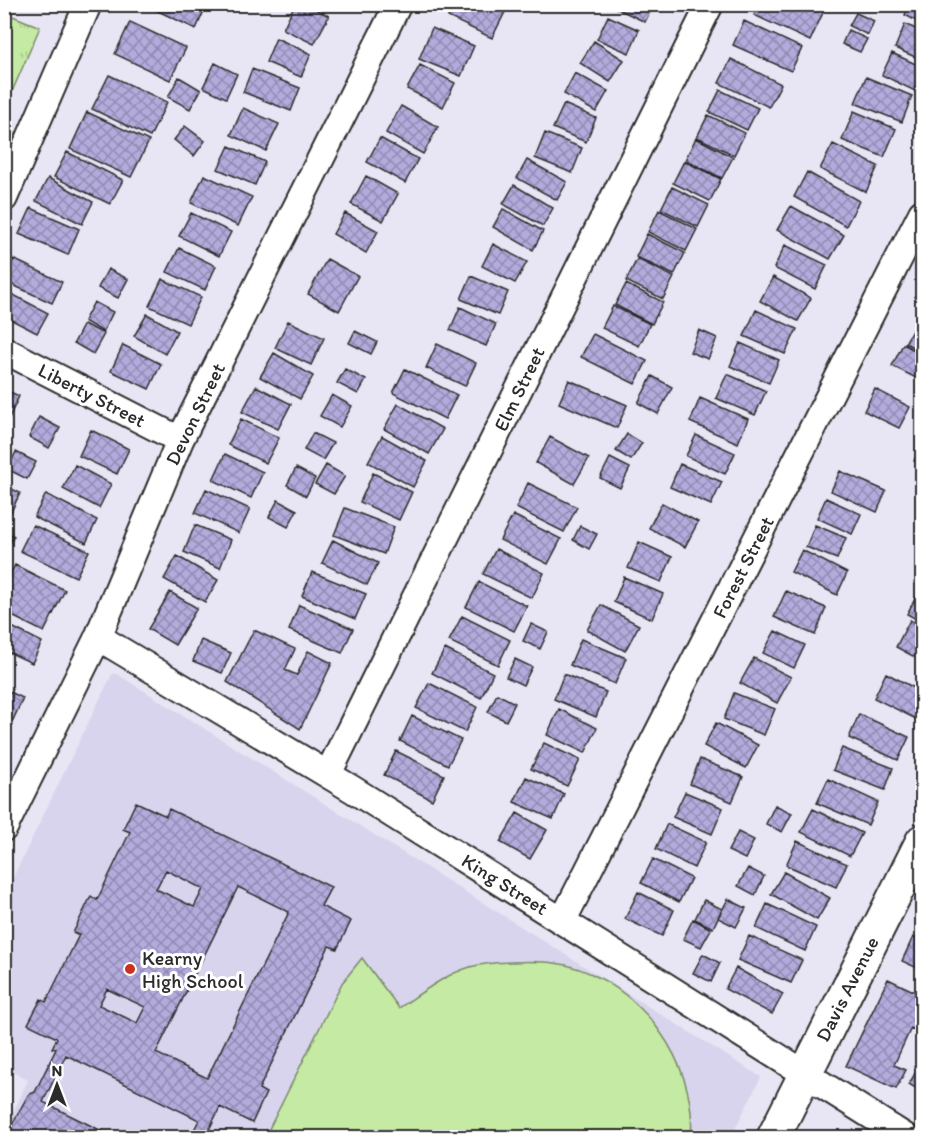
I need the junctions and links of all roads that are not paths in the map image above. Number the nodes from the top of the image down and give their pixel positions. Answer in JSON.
{"nodes":[{"id":1,"x":88,"y":4,"type":"edge"},
{"id":2,"x":398,"y":4,"type":"edge"},
{"id":3,"x":710,"y":4,"type":"edge"},
{"id":4,"x":4,"y":198,"type":"edge"},
{"id":5,"x":922,"y":213,"type":"edge"},
{"id":6,"x":4,"y":350,"type":"edge"},
{"id":7,"x":180,"y":440,"type":"junction"},
{"id":8,"x":98,"y":637,"type":"junction"},
{"id":9,"x":328,"y":774,"type":"junction"},
{"id":10,"x":4,"y":828,"type":"edge"},
{"id":11,"x":922,"y":841,"type":"edge"},
{"id":12,"x":563,"y":920,"type":"junction"},
{"id":13,"x":804,"y":1074,"type":"junction"},
{"id":14,"x":773,"y":1137,"type":"edge"},
{"id":15,"x":907,"y":1137,"type":"edge"}],
"edges":[{"from":1,"to":4,"type":"street"},
{"from":2,"to":7,"type":"street","name":"Devon Street"},
{"from":3,"to":9,"type":"street","name":"Elm Street"},
{"from":5,"to":12,"type":"street","name":"Forest Street"},
{"from":6,"to":7,"type":"street","name":"Liberty Street"},
{"from":7,"to":8,"type":"street","name":"Devon Street"},
{"from":8,"to":9,"type":"street","name":"King Street"},
{"from":8,"to":10,"type":"street","name":"Devon Street"},
{"from":9,"to":12,"type":"street","name":"King Street"},
{"from":11,"to":13,"type":"street","name":"Davis Avenue"},
{"from":12,"to":13,"type":"street","name":"King Street"},
{"from":13,"to":14,"type":"street","name":"Davis Avenue"},
{"from":13,"to":15,"type":"street","name":"King Street"}]}
